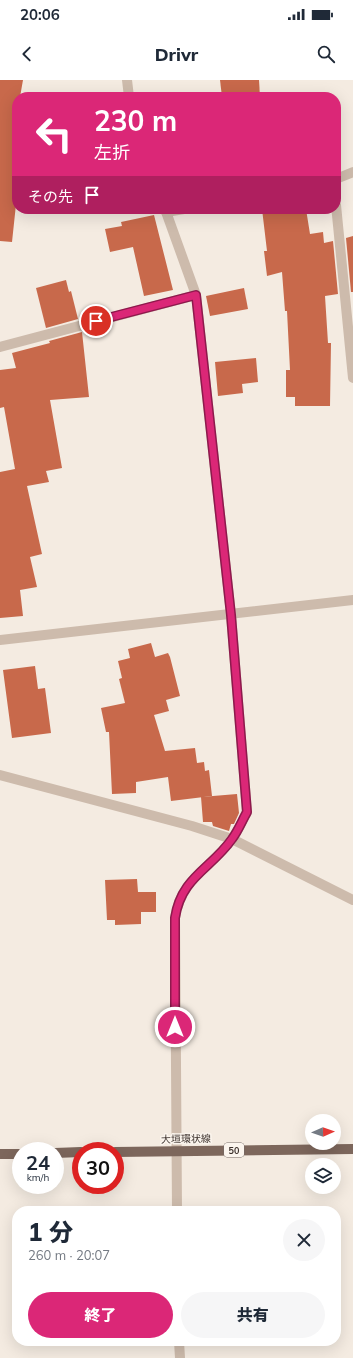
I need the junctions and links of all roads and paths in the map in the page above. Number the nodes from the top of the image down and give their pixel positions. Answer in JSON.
{"nodes":[{"id":1,"x":127,"y":80,"type":"edge"},
{"id":2,"x":128,"y":92,"type":"edge"},
{"id":3,"x":353,"y":172,"type":"edge"},
{"id":4,"x":341,"y":177,"type":"edge"},
{"id":5,"x":167,"y":214,"type":"edge"},
{"id":6,"x":337,"y":214,"type":"edge"},
{"id":7,"x":196,"y":295,"type":"junction"},
{"id":8,"x":0,"y":347,"type":"edge"},
{"id":9,"x":353,"y":378,"type":"edge"},
{"id":10,"x":353,"y":600,"type":"edge"},
{"id":11,"x":231,"y":615,"type":"junction"},
{"id":12,"x":0,"y":640,"type":"edge"},
{"id":13,"x":0,"y":775,"type":"edge"},
{"id":14,"x":232,"y":839,"type":"junction"},
{"id":15,"x":353,"y":900,"type":"edge"},
{"id":16,"x":353,"y":1148,"type":"edge"},
{"id":17,"x":176,"y":1151,"type":"junction"},
{"id":18,"x":124,"y":1152,"type":"edge"},
{"id":19,"x":0,"y":1154,"type":"edge"},
{"id":20,"x":12,"y":1154,"type":"edge"},
{"id":21,"x":177,"y":1206,"type":"edge"},
{"id":22,"x":179,"y":1346,"type":"edge"},
{"id":23,"x":180,"y":1358,"type":"edge"}],
"edges":[{"from":1,"to":2,"type":"street"},
{"from":3,"to":4,"type":"street"},
{"from":5,"to":7,"type":"street"},
{"from":6,"to":9,"type":"street"},
{"from":7,"to":8,"type":"street"},
{"from":7,"to":11,"type":"street"},
{"from":10,"to":11,"type":"street"},
{"from":11,"to":12,"type":"street"},
{"from":11,"to":14,"type":"street"},
{"from":13,"to":14,"type":"street"},
{"from":14,"to":15,"type":"street"},
{"from":14,"to":17,"type":"street"},
{"from":16,"to":17,"type":"main road","name":"大垣環状線","number":"50"},
{"from":17,"to":18,"type":"main road","name":"大垣環状線","number":"50"},
{"from":17,"to":21,"type":"street"},
{"from":19,"to":20,"type":"main road"},
{"from":22,"to":23,"type":"street"}]}
